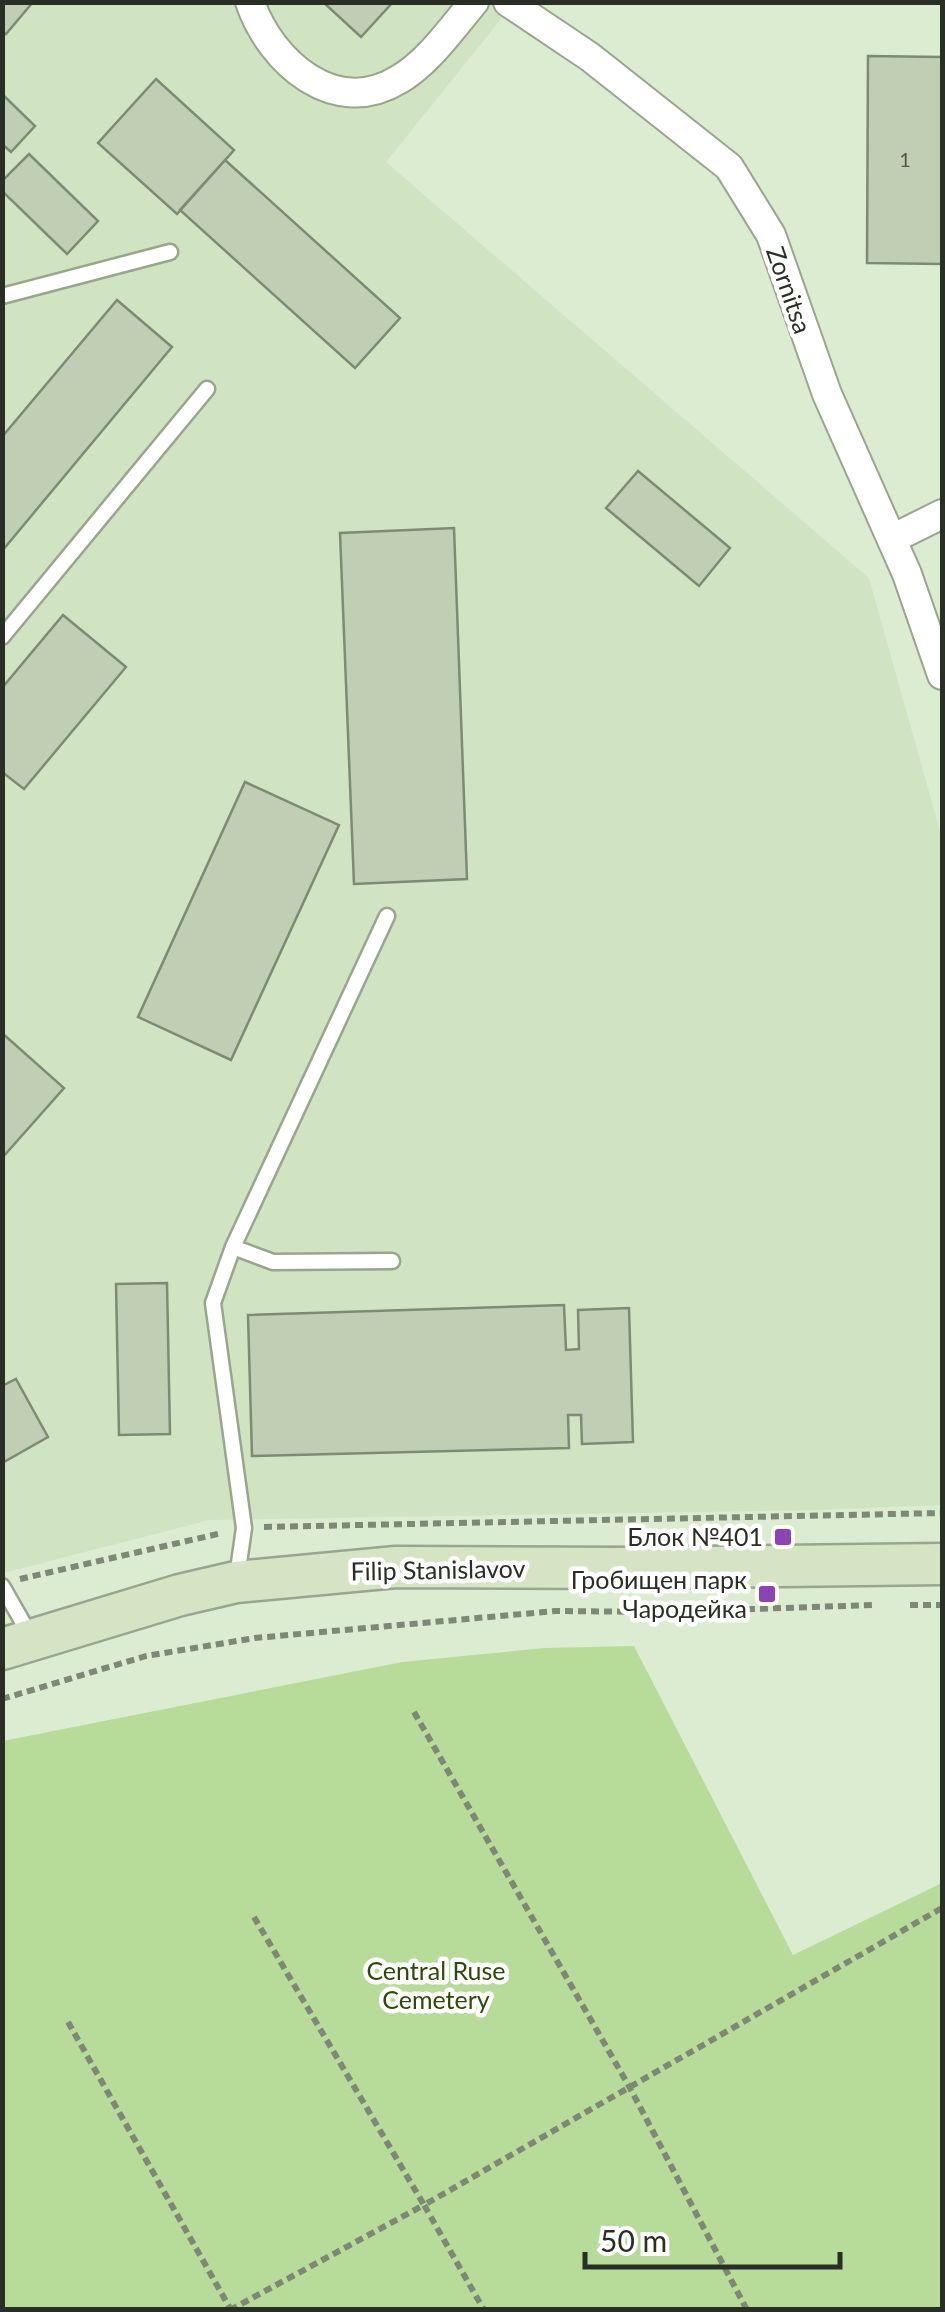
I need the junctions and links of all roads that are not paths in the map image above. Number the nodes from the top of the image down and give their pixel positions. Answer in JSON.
{"nodes":[{"id":1,"x":250,"y":2,"type":"edge"},
{"id":2,"x":474,"y":2,"type":"edge"},
{"id":3,"x":508,"y":2,"type":"edge"},
{"id":4,"x":170,"y":252,"type":"dead end"},
{"id":5,"x":2,"y":296,"type":"edge"},
{"id":6,"x":208,"y":389,"type":"dead end"},
{"id":7,"x":942,"y":514,"type":"edge"},
{"id":8,"x":892,"y":539,"type":"junction"},
{"id":9,"x":2,"y":637,"type":"edge"},
{"id":10,"x":942,"y":675,"type":"edge"},
{"id":11,"x":388,"y":916,"type":"dead end"},
{"id":12,"x":233,"y":1247,"type":"junction"},
{"id":13,"x":392,"y":1261,"type":"dead end"},
{"id":14,"x":942,"y":1564,"type":"edge"},
{"id":15,"x":236,"y":1582,"type":"junction"},
{"id":16,"x":2,"y":1586,"type":"edge"},
{"id":17,"x":18,"y":1644,"type":"edge"}],
"edges":[{"from":1,"to":2,"type":"street"},
{"from":3,"to":8,"type":"street","name":"Zornitsa"},
{"from":4,"to":5,"type":"lane"},
{"from":6,"to":9,"type":"lane"},
{"from":7,"to":8,"type":"street"},
{"from":8,"to":10,"type":"street","name":"Zornitsa"},
{"from":11,"to":12,"type":"lane"},
{"from":12,"to":13,"type":"lane"},
{"from":12,"to":15,"type":"lane"},
{"from":14,"to":15,"type":"main road","name":"Filip Stanislavov"},
{"from":15,"to":17,"type":"main road","name":"Filip Stanislavov"},
{"from":16,"to":17,"type":"lane"}]}
